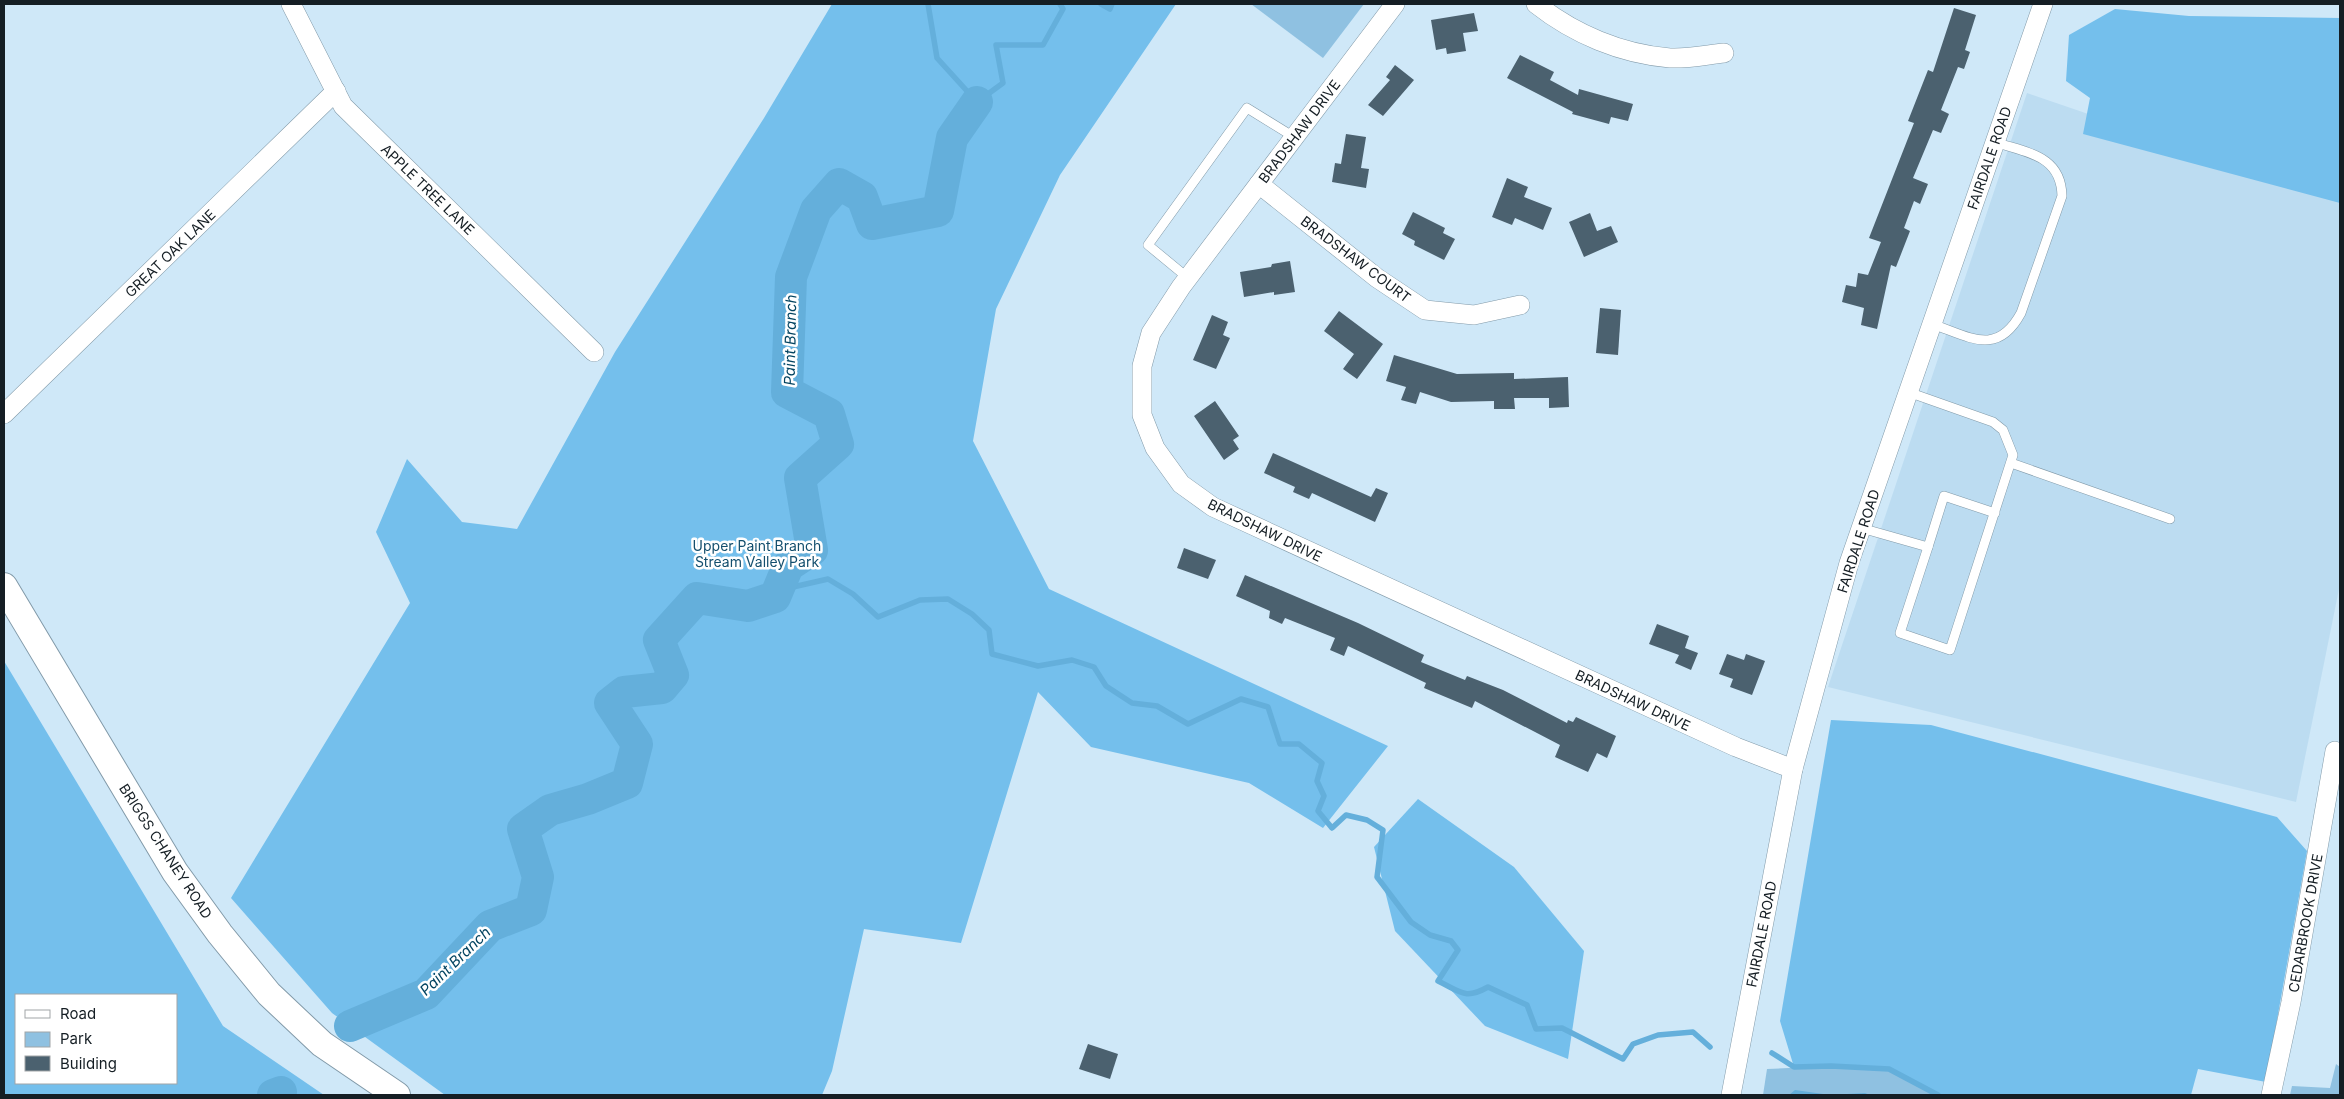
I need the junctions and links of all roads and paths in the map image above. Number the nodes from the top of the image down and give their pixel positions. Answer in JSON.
{"nodes":[{"id":1,"x":291,"y":4,"type":"edge"},
{"id":2,"x":1395,"y":4,"type":"edge"},
{"id":3,"x":1536,"y":4,"type":"edge"},
{"id":4,"x":2043,"y":4,"type":"edge"},
{"id":5,"x":1724,"y":53,"type":"dead end"},
{"id":6,"x":336,"y":91,"type":"junction"},
{"id":7,"x":1294,"y":137,"type":"junction"},
{"id":8,"x":1995,"y":142,"type":"junction"},
{"id":9,"x":1259,"y":184,"type":"junction"},
{"id":10,"x":1188,"y":278,"type":"junction"},
{"id":11,"x":1520,"y":305,"type":"dead end"},
{"id":12,"x":1932,"y":324,"type":"junction"},
{"id":13,"x":594,"y":352,"type":"dead end"},
{"id":14,"x":1908,"y":392,"type":"junction"},
{"id":15,"x":4,"y":414,"type":"edge"},
{"id":16,"x":2010,"y":463,"type":"junction"},
{"id":17,"x":1994,"y":513,"type":"junction"},
{"id":18,"x":2170,"y":519,"type":"dead end"},
{"id":19,"x":1861,"y":528,"type":"junction"},
{"id":20,"x":1928,"y":547,"type":"junction"},
{"id":21,"x":4,"y":586,"type":"edge"},
{"id":22,"x":2335,"y":751,"type":"dead end"},
{"id":23,"x":1792,"y":769,"type":"junction"},
{"id":24,"x":397,"y":1095,"type":"edge"},
{"id":25,"x":1731,"y":1095,"type":"edge"},
{"id":26,"x":2271,"y":1095,"type":"edge"}],
"edges":[{"from":1,"to":6,"type":"street","name":"APPLE TREE LANE"},
{"from":2,"to":7,"type":"street","name":"BRADSHAW DRIVE"},
{"from":3,"to":5,"type":"street"},
{"from":4,"to":8,"type":"street","name":"FAIRDALE ROAD"},
{"from":6,"to":13,"type":"street","name":"APPLE TREE LANE"},
{"from":6,"to":15,"type":"street","name":"GREAT OAK LANE"},
{"from":7,"to":9,"type":"street","name":"BRADSHAW DRIVE"},
{"from":7,"to":10,"type":"lane"},
{"from":8,"to":12,"type":"street","name":"FAIRDALE ROAD"},
{"from":8,"to":12,"type":"lane"},
{"from":9,"to":10,"type":"street","name":"BRADSHAW DRIVE"},
{"from":9,"to":11,"type":"street","name":"BRADSHAW COURT"},
{"from":10,"to":23,"type":"street","name":"BRADSHAW DRIVE"},
{"from":12,"to":14,"type":"street","name":"FAIRDALE ROAD"},
{"from":14,"to":16,"type":"lane"},
{"from":14,"to":19,"type":"street","name":"FAIRDALE ROAD"},
{"from":16,"to":17,"type":"lane"},
{"from":16,"to":18,"type":"lane"},
{"from":17,"to":20,"type":"lane"},
{"from":17,"to":20,"type":"lane"},
{"from":19,"to":20,"type":"lane"},
{"from":19,"to":23,"type":"street","name":"FAIRDALE ROAD"},
{"from":21,"to":24,"type":"main road","name":"BRIGGS CHANEY ROAD"},
{"from":22,"to":26,"type":"street","name":"CEDARBROOK DRIVE"},
{"from":23,"to":25,"type":"street","name":"FAIRDALE ROAD"}]}
